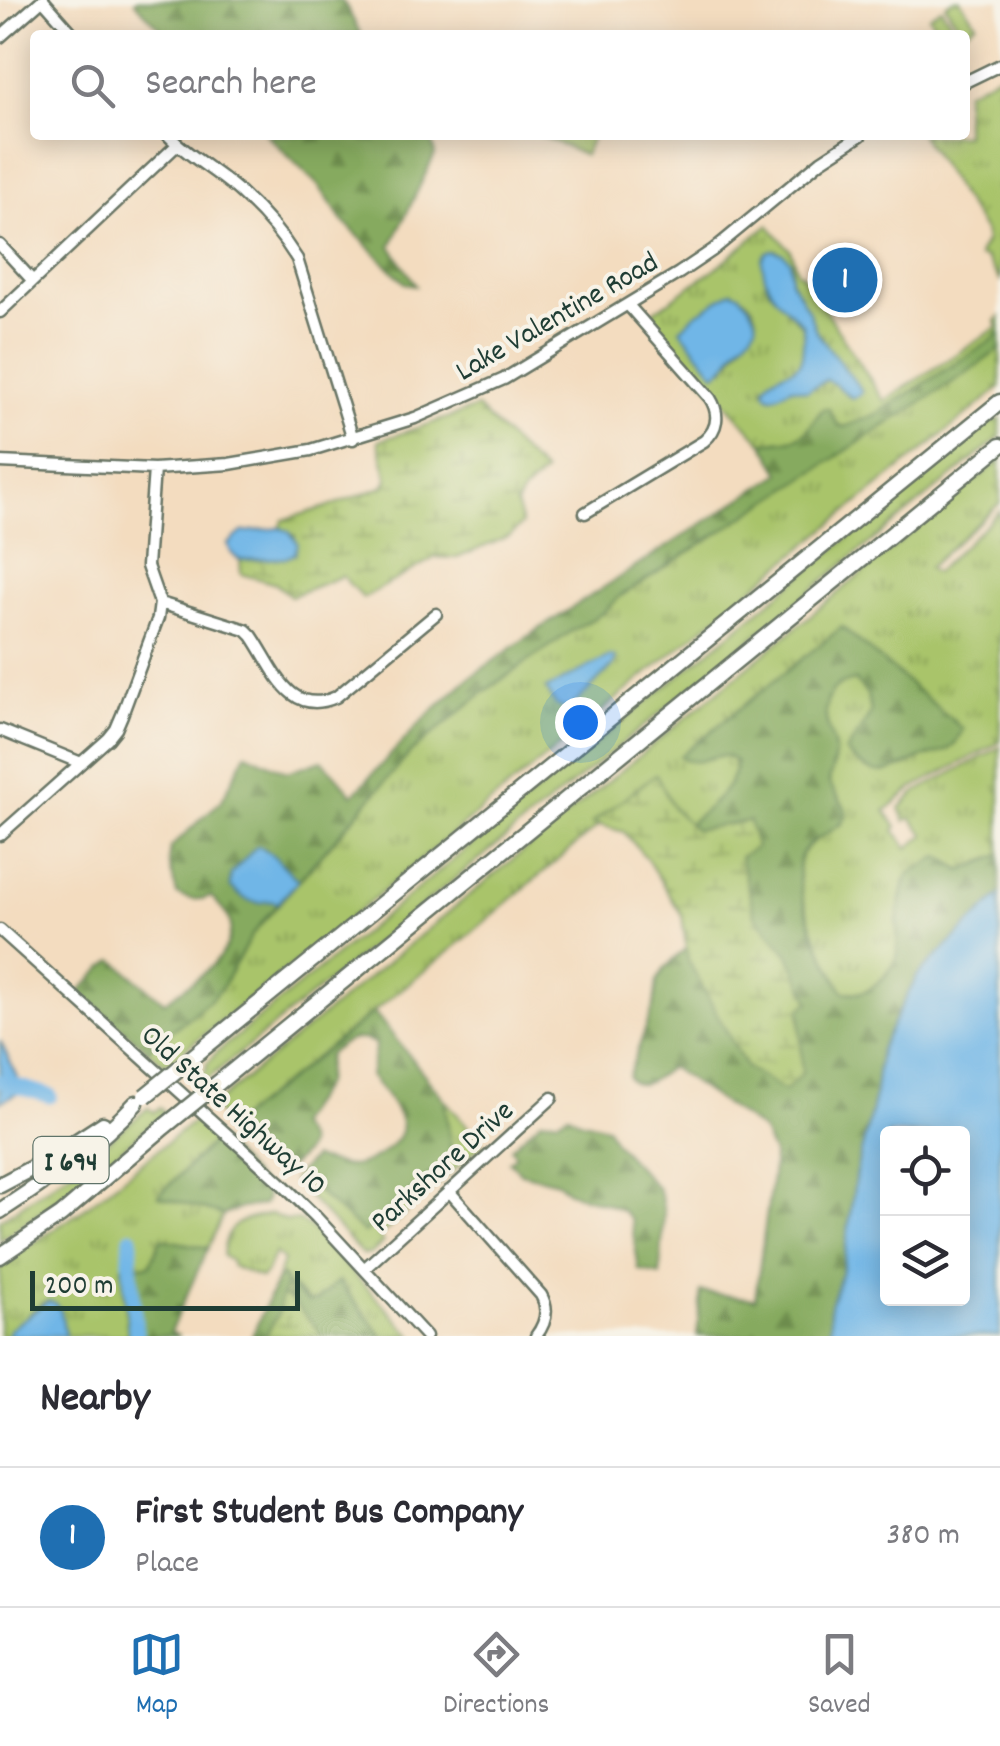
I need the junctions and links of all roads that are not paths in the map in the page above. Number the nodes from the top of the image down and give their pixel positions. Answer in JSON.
{"nodes":[{"id":1,"x":43,"y":0,"type":"edge"},
{"id":2,"x":70,"y":30,"type":"edge"},
{"id":3,"x":0,"y":37,"type":"edge"},
{"id":4,"x":1000,"y":65,"type":"edge"},
{"id":5,"x":970,"y":80,"type":"edge"},
{"id":6,"x":172,"y":140,"type":"edge"},
{"id":7,"x":853,"y":140,"type":"edge"},
{"id":8,"x":177,"y":145,"type":"junction"},
{"id":9,"x":0,"y":245,"type":"edge"},
{"id":10,"x":32,"y":280,"type":"junction"},
{"id":11,"x":628,"y":306,"type":"junction"},
{"id":12,"x":0,"y":312,"type":"edge"},
{"id":13,"x":1000,"y":402,"type":"edge"},
{"id":14,"x":352,"y":439,"type":"junction"},
{"id":15,"x":1000,"y":446,"type":"edge"},
{"id":16,"x":0,"y":462,"type":"edge"},
{"id":17,"x":154,"y":469,"type":"junction"},
{"id":18,"x":585,"y":514,"type":"dead end"},
{"id":19,"x":160,"y":603,"type":"junction"},
{"id":20,"x":436,"y":614,"type":"dead end"},
{"id":21,"x":0,"y":730,"type":"edge"},
{"id":22,"x":81,"y":763,"type":"junction"},
{"id":23,"x":0,"y":834,"type":"edge"},
{"id":24,"x":0,"y":930,"type":"edge"},
{"id":25,"x":552,"y":1098,"type":"dead end"},
{"id":26,"x":140,"y":1099,"type":"junction"},
{"id":27,"x":0,"y":1185,"type":"edge"},
{"id":28,"x":91,"y":1187,"type":"junction"},
{"id":29,"x":449,"y":1191,"type":"junction"},
{"id":30,"x":0,"y":1211,"type":"edge"},
{"id":31,"x":0,"y":1247,"type":"edge"},
{"id":32,"x":0,"y":1256,"type":"edge"},
{"id":33,"x":364,"y":1269,"type":"junction"},
{"id":34,"x":426,"y":1336,"type":"edge"},
{"id":35,"x":536,"y":1336,"type":"edge"}],
"edges":[{"from":1,"to":2,"type":"street"},
{"from":1,"to":3,"type":"street"},
{"from":4,"to":5,"type":"street"},
{"from":6,"to":8,"type":"street"},
{"from":7,"to":11,"type":"street","name":"Lake Valentine Road"},
{"from":8,"to":10,"type":"street"},
{"from":8,"to":14,"type":"street"},
{"from":9,"to":10,"type":"street"},
{"from":10,"to":12,"type":"street"},
{"from":11,"to":14,"type":"street","name":"Lake Valentine Road"},
{"from":11,"to":18,"type":"street"},
{"from":13,"to":26,"type":"highway","number":"I 694","bridge":true},
{"from":14,"to":17,"type":"street","name":"Lake Valentine Road"},
{"from":15,"to":28,"type":"highway","number":"I 694","bridge":true},
{"from":16,"to":17,"type":"street","name":"Lake Valentine Road"},
{"from":17,"to":19,"type":"street"},
{"from":19,"to":20,"type":"street"},
{"from":19,"to":22,"type":"street"},
{"from":21,"to":22,"type":"street"},
{"from":22,"to":23,"type":"street"},
{"from":24,"to":33,"type":"street","name":"Old State Highway 10"},
{"from":25,"to":29,"type":"street","name":"Parkshore Drive"},
{"from":26,"to":27,"type":"highway"},
{"from":26,"to":30,"type":"highway","number":"I 694"},
{"from":28,"to":31,"type":"highway","number":"I 694"},
{"from":28,"to":32,"type":"highway"},
{"from":29,"to":33,"type":"street","name":"Parkshore Drive"},
{"from":29,"to":35,"type":"street"},
{"from":33,"to":34,"type":"street","name":"Old State Highway 10"}]}
